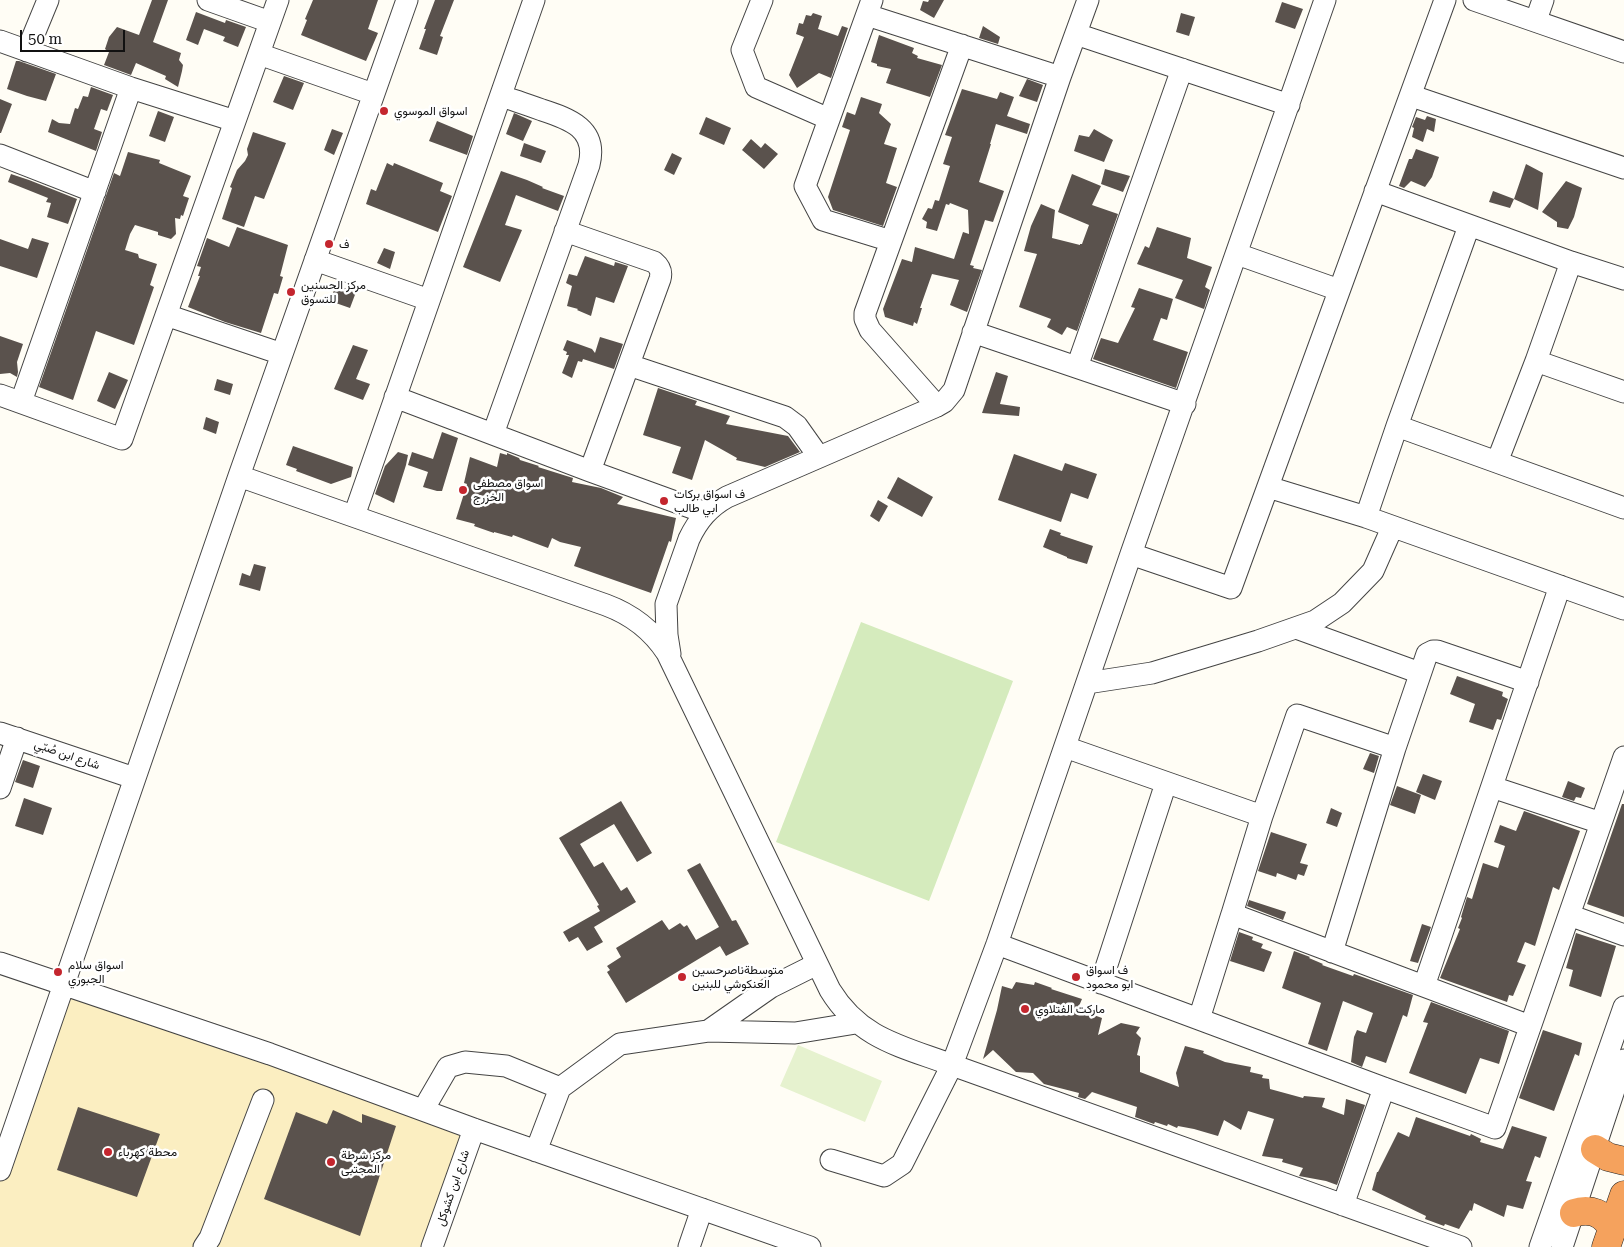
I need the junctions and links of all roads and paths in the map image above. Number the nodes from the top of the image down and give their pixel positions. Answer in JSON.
{"nodes":[{"id":1,"x":48,"y":0,"type":"edge"},
{"id":2,"x":208,"y":0,"type":"edge"},
{"id":3,"x":278,"y":0,"type":"edge"},
{"id":4,"x":407,"y":0,"type":"edge"},
{"id":5,"x":533,"y":0,"type":"edge"},
{"id":6,"x":762,"y":0,"type":"edge"},
{"id":7,"x":1088,"y":0,"type":"edge"},
{"id":8,"x":1446,"y":0,"type":"edge"},
{"id":9,"x":1474,"y":0,"type":"edge"},
{"id":10,"x":1543,"y":0,"type":"edge"},
{"id":11,"x":1322,"y":1,"type":"edge"},
{"id":12,"x":869,"y":7,"type":"edge"},
{"id":13,"x":1536,"y":20,"type":"junction"},
{"id":14,"x":270,"y":22,"type":"junction"},
{"id":15,"x":1076,"y":34,"type":"junction"},
{"id":16,"x":0,"y":41,"type":"edge"},
{"id":17,"x":962,"y":45,"type":"junction"},
{"id":18,"x":27,"y":51,"type":"junction"},
{"id":19,"x":1624,"y":52,"type":"edge"},
{"id":20,"x":259,"y":54,"type":"junction"},
{"id":21,"x":1182,"y":69,"type":"junction"},
{"id":22,"x":1060,"y":77,"type":"junction"},
{"id":23,"x":131,"y":88,"type":"junction"},
{"id":24,"x":373,"y":94,"type":"junction"},
{"id":25,"x":501,"y":96,"type":"junction"},
{"id":26,"x":1412,"y":96,"type":"junction"},
{"id":27,"x":1289,"y":105,"type":"junction"},
{"id":28,"x":829,"y":119,"type":"junction"},
{"id":29,"x":235,"y":121,"type":"junction"},
{"id":30,"x":0,"y":155,"type":"edge"},
{"id":31,"x":1624,"y":168,"type":"edge"},
{"id":32,"x":1375,"y":191,"type":"junction"},
{"id":33,"x":95,"y":192,"type":"junction"},
{"id":34,"x":1470,"y":226,"type":"junction"},
{"id":35,"x":565,"y":231,"type":"junction"},
{"id":36,"x":891,"y":240,"type":"junction"},
{"id":37,"x":1237,"y":254,"type":"junction"},
{"id":38,"x":315,"y":260,"type":"junction"},
{"id":39,"x":1571,"y":262,"type":"junction"},
{"id":40,"x":1624,"y":279,"type":"edge"},
{"id":41,"x":1339,"y":290,"type":"junction"},
{"id":42,"x":429,"y":300,"type":"junction"},
{"id":43,"x":166,"y":315,"type":"junction"},
{"id":44,"x":973,"y":332,"type":"junction"},
{"id":45,"x":282,"y":354,"type":"junction"},
{"id":46,"x":1536,"y":361,"type":"junction"},
{"id":47,"x":629,"y":364,"type":"junction"},
{"id":48,"x":1077,"y":367,"type":"junction"},
{"id":49,"x":1624,"y":392,"type":"edge"},
{"id":50,"x":0,"y":394,"type":"edge"},
{"id":51,"x":395,"y":397,"type":"junction"},
{"id":52,"x":21,"y":402,"type":"junction"},
{"id":53,"x":1185,"y":404,"type":"junction"},
{"id":54,"x":937,"y":406,"type":"junction"},
{"id":55,"x":1397,"y":426,"type":"junction"},
{"id":56,"x":493,"y":434,"type":"junction"},
{"id":57,"x":819,"y":457,"type":"junction"},
{"id":58,"x":1496,"y":462,"type":"junction"},
{"id":59,"x":590,"y":471,"type":"junction"},
{"id":60,"x":238,"y":476,"type":"junction"},
{"id":61,"x":1268,"y":487,"type":"junction"},
{"id":62,"x":1624,"y":508,"type":"edge"},
{"id":63,"x":706,"y":513,"type":"junction"},
{"id":64,"x":354,"y":516,"type":"junction"},
{"id":65,"x":1366,"y":517,"type":"junction"},
{"id":66,"x":1392,"y":528,"type":"junction"},
{"id":67,"x":1131,"y":554,"type":"junction"},
{"id":68,"x":1560,"y":586,"type":"junction"},
{"id":69,"x":666,"y":604,"type":"junction"},
{"id":70,"x":1624,"y":609,"type":"edge"},
{"id":71,"x":630,"y":616,"type":"junction"},
{"id":72,"x":1296,"y":628,"type":"junction"},
{"id":73,"x":673,"y":665,"type":"junction"},
{"id":74,"x":1420,"y":673,"type":"junction"},
{"id":75,"x":1087,"y":682,"type":"junction"},
{"id":76,"x":1528,"y":682,"type":"junction"},
{"id":77,"x":9,"y":736,"type":"edge"},
{"id":78,"x":1065,"y":747,"type":"junction"},
{"id":79,"x":1395,"y":748,"type":"junction"},
{"id":80,"x":1624,"y":757,"type":"edge"},
{"id":81,"x":134,"y":778,"type":"junction"},
{"id":82,"x":1166,"y":783,"type":"junction"},
{"id":83,"x":1492,"y":787,"type":"junction"},
{"id":84,"x":0,"y":788,"type":"edge"},
{"id":85,"x":1262,"y":816,"type":"junction"},
{"id":86,"x":1601,"y":823,"type":"junction"},
{"id":87,"x":1232,"y":914,"type":"junction"},
{"id":88,"x":1569,"y":915,"type":"junction"},
{"id":89,"x":1624,"y":935,"type":"edge"},
{"id":90,"x":997,"y":944,"type":"junction"},
{"id":91,"x":1332,"y":952,"type":"junction"},
{"id":92,"x":0,"y":964,"type":"edge"},
{"id":93,"x":816,"y":964,"type":"junction"},
{"id":94,"x":1101,"y":983,"type":"junction"},
{"id":95,"x":63,"y":984,"type":"junction"},
{"id":96,"x":1424,"y":986,"type":"junction"},
{"id":97,"x":1624,"y":1007,"type":"edge"},
{"id":98,"x":1199,"y":1019,"type":"junction"},
{"id":99,"x":856,"y":1023,"type":"junction"},
{"id":100,"x":1530,"y":1026,"type":"junction"},
{"id":101,"x":708,"y":1030,"type":"junction"},
{"id":102,"x":1624,"y":1060,"type":"edge"},
{"id":103,"x":952,"y":1065,"type":"junction"},
{"id":104,"x":560,"y":1088,"type":"junction"},
{"id":105,"x":1384,"y":1088,"type":"junction"},
{"id":106,"x":263,"y":1100,"type":"dead end"},
{"id":107,"x":423,"y":1110,"type":"junction"},
{"id":108,"x":474,"y":1129,"type":"junction"},
{"id":109,"x":1595,"y":1149,"type":"junction"},
{"id":110,"x":536,"y":1151,"type":"junction"},
{"id":111,"x":831,"y":1160,"type":"dead end"},
{"id":112,"x":1624,"y":1161,"type":"edge"},
{"id":113,"x":0,"y":1170,"type":"edge"},
{"id":114,"x":1624,"y":1195,"type":"edge"},
{"id":115,"x":1343,"y":1205,"type":"junction"},
{"id":116,"x":702,"y":1209,"type":"junction"},
{"id":117,"x":1574,"y":1213,"type":"junction"},
{"id":118,"x":1609,"y":1238,"type":"edge"},
{"id":119,"x":204,"y":1247,"type":"edge"},
{"id":120,"x":432,"y":1247,"type":"edge"},
{"id":121,"x":689,"y":1247,"type":"edge"},
{"id":122,"x":810,"y":1247,"type":"edge"},
{"id":123,"x":1462,"y":1247,"type":"edge"},
{"id":124,"x":1540,"y":1247,"type":"edge"},
{"id":125,"x":1562,"y":1247,"type":"edge"}],
"edges":[{"from":1,"to":18,"type":"street"},
{"from":2,"to":14,"type":"street"},
{"from":3,"to":14,"type":"street"},
{"from":4,"to":24,"type":"street"},
{"from":5,"to":25,"type":"street"},
{"from":6,"to":28,"type":"street"},
{"from":7,"to":15,"type":"street"},
{"from":8,"to":26,"type":"street"},
{"from":9,"to":13,"type":"street"},
{"from":10,"to":13,"type":"street"},
{"from":11,"to":27,"type":"street"},
{"from":12,"to":17,"type":"street"},
{"from":12,"to":28,"type":"street"},
{"from":13,"to":19,"type":"street"},
{"from":14,"to":20,"type":"street"},
{"from":15,"to":21,"type":"street"},
{"from":15,"to":22,"type":"street"},
{"from":16,"to":18,"type":"street"},
{"from":17,"to":22,"type":"street"},
{"from":17,"to":36,"type":"street"},
{"from":18,"to":23,"type":"street"},
{"from":20,"to":24,"type":"street"},
{"from":20,"to":29,"type":"street"},
{"from":21,"to":27,"type":"street"},
{"from":21,"to":48,"type":"street"},
{"from":22,"to":44,"type":"street"},
{"from":23,"to":29,"type":"street"},
{"from":23,"to":33,"type":"street"},
{"from":24,"to":38,"type":"street"},
{"from":25,"to":35,"type":"street"},
{"from":25,"to":42,"type":"street"},
{"from":26,"to":31,"type":"street"},
{"from":26,"to":32,"type":"street"},
{"from":27,"to":37,"type":"street"},
{"from":28,"to":36,"type":"street"},
{"from":29,"to":43,"type":"street"},
{"from":30,"to":33,"type":"street"},
{"from":32,"to":34,"type":"street"},
{"from":32,"to":41,"type":"street"},
{"from":33,"to":52,"type":"street"},
{"from":34,"to":39,"type":"street"},
{"from":34,"to":55,"type":"street"},
{"from":35,"to":47,"type":"street"},
{"from":35,"to":56,"type":"street"},
{"from":36,"to":54,"type":"street"},
{"from":37,"to":41,"type":"street"},
{"from":37,"to":53,"type":"street"},
{"from":38,"to":42,"type":"street"},
{"from":38,"to":45,"type":"street"},
{"from":39,"to":40,"type":"street"},
{"from":39,"to":46,"type":"street"},
{"from":41,"to":61,"type":"street"},
{"from":42,"to":51,"type":"street"},
{"from":43,"to":45,"type":"street"},
{"from":43,"to":52,"type":"street"},
{"from":44,"to":48,"type":"street"},
{"from":44,"to":54,"type":"street"},
{"from":45,"to":60,"type":"street"},
{"from":46,"to":49,"type":"street"},
{"from":46,"to":58,"type":"street"},
{"from":47,"to":57,"type":"street"},
{"from":47,"to":59,"type":"street"},
{"from":48,"to":53,"type":"street"},
{"from":50,"to":52,"type":"street"},
{"from":51,"to":56,"type":"street"},
{"from":51,"to":64,"type":"street"},
{"from":53,"to":67,"type":"street"},
{"from":54,"to":57,"type":"street"},
{"from":55,"to":58,"type":"street"},
{"from":55,"to":65,"type":"street"},
{"from":56,"to":59,"type":"street"},
{"from":57,"to":63,"type":"street"},
{"from":58,"to":62,"type":"street"},
{"from":59,"to":63,"type":"street"},
{"from":60,"to":64,"type":"street"},
{"from":60,"to":81,"type":"street"},
{"from":61,"to":65,"type":"street"},
{"from":61,"to":67,"type":"street"},
{"from":63,"to":69,"type":"street"},
{"from":64,"to":71,"type":"street"},
{"from":65,"to":66,"type":"street"},
{"from":66,"to":68,"type":"street"},
{"from":66,"to":72,"type":"street"},
{"from":67,"to":75,"type":"street"},
{"from":68,"to":70,"type":"street"},
{"from":68,"to":76,"type":"street"},
{"from":69,"to":71,"type":"street"},
{"from":69,"to":73,"type":"street"},
{"from":71,"to":73,"type":"street"},
{"from":72,"to":74,"type":"street"},
{"from":72,"to":75,"type":"street"},
{"from":73,"to":93,"type":"street"},
{"from":74,"to":76,"type":"street"},
{"from":74,"to":79,"type":"street"},
{"from":75,"to":78,"type":"street"},
{"from":76,"to":83,"type":"street"},
{"from":77,"to":81,"type":"street","name":"شارع ابن صُبّي"},
{"from":77,"to":84,"type":"street"},
{"from":78,"to":82,"type":"street"},
{"from":78,"to":90,"type":"street"},
{"from":79,"to":85,"type":"street"},
{"from":79,"to":91,"type":"street"},
{"from":80,"to":86,"type":"street"},
{"from":81,"to":95,"type":"street"},
{"from":82,"to":85,"type":"street"},
{"from":82,"to":94,"type":"street"},
{"from":83,"to":86,"type":"street"},
{"from":83,"to":96,"type":"street"},
{"from":85,"to":87,"type":"street"},
{"from":86,"to":88,"type":"street"},
{"from":87,"to":91,"type":"street"},
{"from":87,"to":98,"type":"street"},
{"from":88,"to":89,"type":"street"},
{"from":88,"to":100,"type":"street"},
{"from":90,"to":94,"type":"street"},
{"from":90,"to":103,"type":"street"},
{"from":91,"to":96,"type":"street"},
{"from":92,"to":95,"type":"street"},
{"from":93,"to":99,"type":"street"},
{"from":93,"to":101,"type":"street"},
{"from":94,"to":98,"type":"street"},
{"from":95,"to":107,"type":"street"},
{"from":95,"to":113,"type":"street"},
{"from":96,"to":100,"type":"street"},
{"from":97,"to":124,"type":"street"},
{"from":98,"to":105,"type":"street"},
{"from":99,"to":101,"type":"street"},
{"from":99,"to":103,"type":"street"},
{"from":100,"to":105,"type":"street"},
{"from":101,"to":104,"type":"street"},
{"from":102,"to":109,"type":"street"},
{"from":103,"to":111,"type":"street"},
{"from":103,"to":115,"type":"street"},
{"from":104,"to":107,"type":"street"},
{"from":104,"to":110,"type":"street"},
{"from":105,"to":115,"type":"street"},
{"from":106,"to":119,"type":"street"},
{"from":107,"to":108,"type":"street"},
{"from":108,"to":110,"type":"street"},
{"from":108,"to":120,"type":"street","name":"شارع ابن كشوكل"},
{"from":109,"to":112,"type":"highway"},
{"from":109,"to":117,"type":"street"},
{"from":110,"to":116,"type":"street"},
{"from":114,"to":118,"type":"highway"},
{"from":115,"to":123,"type":"street"},
{"from":116,"to":121,"type":"street"},
{"from":116,"to":122,"type":"street"},
{"from":117,"to":118,"type":"highway"},
{"from":117,"to":125,"type":"street"}]}
